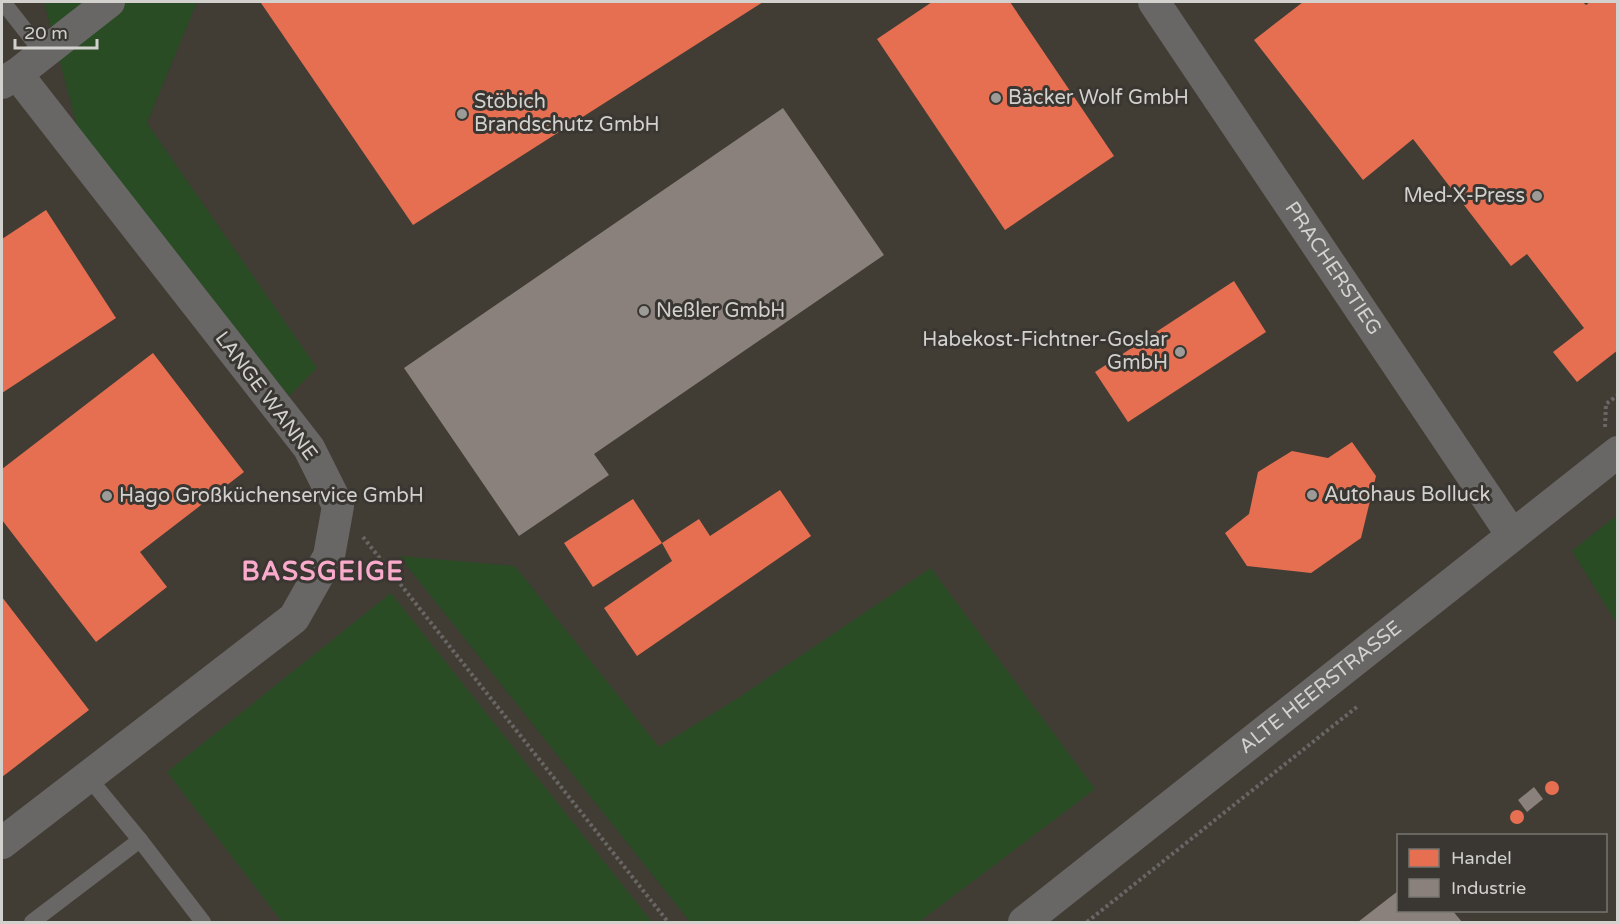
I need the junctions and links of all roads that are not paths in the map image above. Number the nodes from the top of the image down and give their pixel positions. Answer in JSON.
{"nodes":[{"id":1,"x":3,"y":2,"type":"edge"},
{"id":2,"x":109,"y":2,"type":"edge"},
{"id":3,"x":1154,"y":2,"type":"edge"},
{"id":4,"x":43,"y":53,"type":"junction"},
{"id":5,"x":9,"y":79,"type":"edge"},
{"id":6,"x":1617,"y":453,"type":"edge"},
{"id":7,"x":1512,"y":535,"type":"junction"},
{"id":8,"x":88,"y":777,"type":"junction"},
{"id":9,"x":140,"y":840,"type":"junction"},
{"id":10,"x":2,"y":843,"type":"edge"},
{"id":11,"x":32,"y":922,"type":"edge"},
{"id":12,"x":203,"y":922,"type":"edge"},
{"id":13,"x":1024,"y":922,"type":"edge"}],
"edges":[{"from":1,"to":4,"type":"lane"},
{"from":2,"to":4,"type":"street"},
{"from":3,"to":7,"type":"street","name":"PRACHERSTIEG"},
{"from":4,"to":5,"type":"street"},
{"from":5,"to":8,"type":"street","name":"LANGE WANNE"},
{"from":6,"to":7,"type":"street","name":"ALTE HEERSTRASSE"},
{"from":7,"to":13,"type":"street","name":"ALTE HEERSTRASSE"},
{"from":8,"to":9,"type":"lane"},
{"from":8,"to":10,"type":"street"},
{"from":9,"to":11,"type":"lane"},
{"from":9,"to":12,"type":"lane"}]}
